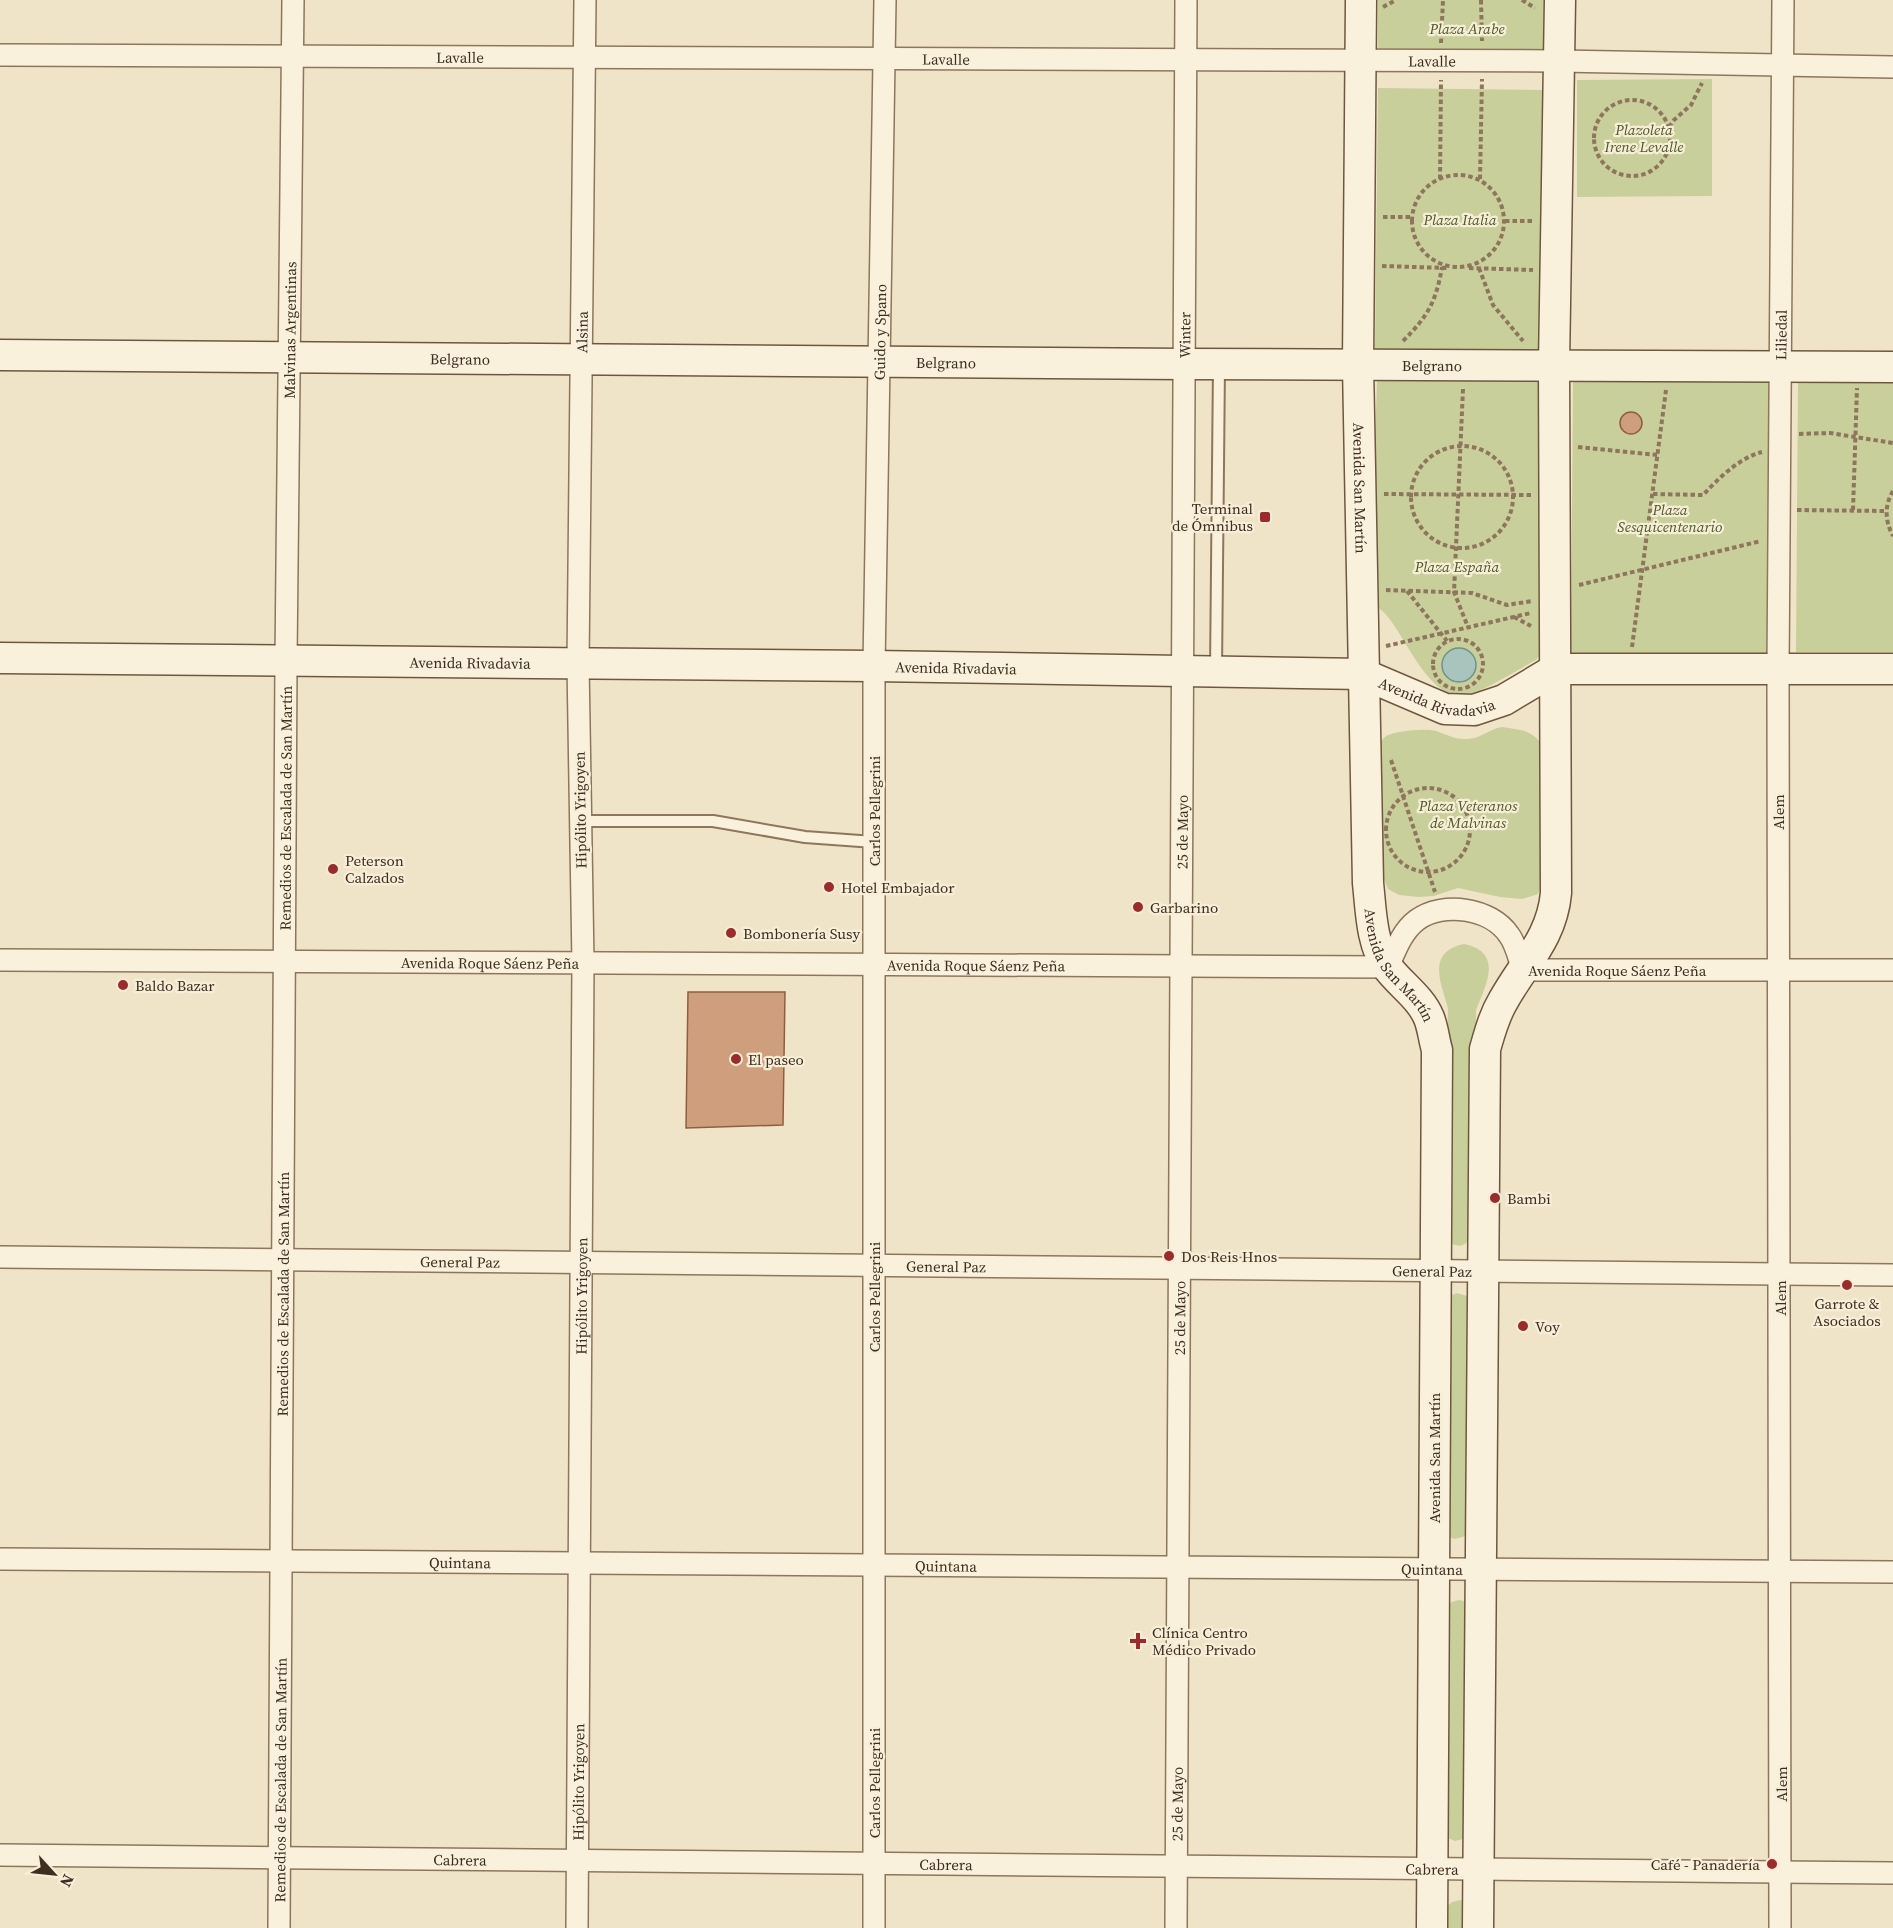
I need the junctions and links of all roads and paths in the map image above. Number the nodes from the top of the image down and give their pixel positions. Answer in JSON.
{"nodes":[{"id":1,"x":293,"y":0,"type":"edge"},
{"id":2,"x":585,"y":0,"type":"edge"},
{"id":3,"x":885,"y":0,"type":"edge"},
{"id":4,"x":1186,"y":0,"type":"edge"},
{"id":5,"x":1361,"y":0,"type":"edge"},
{"id":6,"x":1443,"y":0,"type":"edge"},
{"id":7,"x":1481,"y":0,"type":"edge"},
{"id":8,"x":1560,"y":0,"type":"edge"},
{"id":9,"x":1783,"y":0,"type":"edge"},
{"id":10,"x":0,"y":55,"type":"edge"},
{"id":11,"x":292,"y":56,"type":"junction"},
{"id":12,"x":584,"y":58,"type":"junction"},
{"id":13,"x":884,"y":58,"type":"junction"},
{"id":14,"x":1186,"y":60,"type":"junction"},
{"id":15,"x":1360,"y":61,"type":"junction"},
{"id":16,"x":1441,"y":61,"type":"junction"},
{"id":17,"x":1482,"y":61,"type":"junction"},
{"id":18,"x":1559,"y":61,"type":"junction"},
{"id":19,"x":1703,"y":64,"type":"junction"},
{"id":20,"x":1783,"y":66,"type":"junction"},
{"id":21,"x":1893,"y":67,"type":"edge"},
{"id":22,"x":1669,"y":128,"type":"junction"},
{"id":23,"x":1440,"y":178,"type":"junction"},
{"id":24,"x":1480,"y":180,"type":"junction"},
{"id":25,"x":1359,"y":217,"type":"junction"},
{"id":26,"x":1412,"y":218,"type":"junction"},
{"id":27,"x":1359,"y":265,"type":"junction"},
{"id":28,"x":1442,"y":267,"type":"junction"},
{"id":29,"x":1453,"y":268,"type":"junction"},
{"id":30,"x":1479,"y":268,"type":"junction"},
{"id":31,"x":1555,"y":270,"type":"junction"},
{"id":32,"x":0,"y":356,"type":"edge"},
{"id":33,"x":289,"y":358,"type":"junction"},
{"id":34,"x":581,"y":360,"type":"junction"},
{"id":35,"x":878,"y":362,"type":"junction"},
{"id":36,"x":1184,"y":364,"type":"junction"},
{"id":37,"x":1219,"y":364,"type":"junction"},
{"id":38,"x":1465,"y":364,"type":"junction"},
{"id":39,"x":1554,"y":364,"type":"junction"},
{"id":40,"x":1369,"y":365,"type":"junction"},
{"id":41,"x":1670,"y":365,"type":"junction"},
{"id":42,"x":1858,"y":366,"type":"junction"},
{"id":43,"x":1781,"y":367,"type":"junction"},
{"id":44,"x":1893,"y":367,"type":"edge"},
{"id":45,"x":1856,"y":436,"type":"junction"},
{"id":46,"x":1780,"y":441,"type":"junction"},
{"id":47,"x":1893,"y":443,"type":"edge"},
{"id":48,"x":1554,"y":445,"type":"junction"},
{"id":49,"x":1461,"y":446,"type":"junction"},
{"id":50,"x":1658,"y":455,"type":"junction"},
{"id":51,"x":1893,"y":491,"type":"edge"},
{"id":52,"x":1360,"y":494,"type":"junction"},
{"id":53,"x":1410,"y":494,"type":"junction"},
{"id":54,"x":1458,"y":494,"type":"junction"},
{"id":55,"x":1653,"y":494,"type":"junction"},
{"id":56,"x":1513,"y":495,"type":"junction"},
{"id":57,"x":1554,"y":495,"type":"junction"},
{"id":58,"x":1779,"y":509,"type":"junction"},
{"id":59,"x":1853,"y":510,"type":"junction"},
{"id":60,"x":1886,"y":511,"type":"junction"},
{"id":61,"x":1779,"y":536,"type":"junction"},
{"id":62,"x":1893,"y":536,"type":"edge"},
{"id":63,"x":1456,"y":548,"type":"junction"},
{"id":64,"x":1643,"y":570,"type":"junction"},
{"id":65,"x":1362,"y":589,"type":"junction"},
{"id":66,"x":1406,"y":591,"type":"junction"},
{"id":67,"x":1454,"y":592,"type":"junction"},
{"id":68,"x":1555,"y":599,"type":"junction"},
{"id":69,"x":1468,"y":627,"type":"junction"},
{"id":70,"x":1441,"y":634,"type":"junction"},
{"id":71,"x":1447,"y":641,"type":"junction"},
{"id":72,"x":0,"y":658,"type":"edge"},
{"id":73,"x":286,"y":660,"type":"junction"},
{"id":74,"x":1363,"y":663,"type":"junction"},
{"id":75,"x":578,"y":664,"type":"junction"},
{"id":76,"x":874,"y":666,"type":"junction"},
{"id":77,"x":1556,"y":669,"type":"junction"},
{"id":78,"x":1629,"y":669,"type":"junction"},
{"id":79,"x":1778,"y":669,"type":"junction"},
{"id":80,"x":1893,"y":669,"type":"edge"},
{"id":81,"x":1183,"y":671,"type":"junction"},
{"id":82,"x":1216,"y":672,"type":"junction"},
{"id":83,"x":1389,"y":752,"type":"dead end"},
{"id":84,"x":1403,"y":796,"type":"junction"},
{"id":85,"x":580,"y":821,"type":"junction"},
{"id":86,"x":874,"y":842,"type":"junction"},
{"id":87,"x":1428,"y":871,"type":"junction"},
{"id":88,"x":1441,"y":911,"type":"junction"},
{"id":89,"x":0,"y":960,"type":"edge"},
{"id":90,"x":285,"y":961,"type":"junction"},
{"id":91,"x":583,"y":963,"type":"junction"},
{"id":92,"x":873,"y":964,"type":"junction"},
{"id":93,"x":1181,"y":966,"type":"junction"},
{"id":94,"x":1388,"y":967,"type":"junction"},
{"id":95,"x":1523,"y":970,"type":"junction"},
{"id":96,"x":1778,"y":970,"type":"junction"},
{"id":97,"x":1893,"y":970,"type":"edge"},
{"id":98,"x":0,"y":1257,"type":"edge"},
{"id":99,"x":283,"y":1260,"type":"junction"},
{"id":100,"x":581,"y":1262,"type":"junction"},
{"id":101,"x":874,"y":1265,"type":"junction"},
{"id":102,"x":1180,"y":1268,"type":"junction"},
{"id":103,"x":1435,"y":1270,"type":"junction"},
{"id":104,"x":1482,"y":1271,"type":"junction"},
{"id":105,"x":1780,"y":1274,"type":"junction"},
{"id":106,"x":1893,"y":1275,"type":"edge"},
{"id":107,"x":0,"y":1559,"type":"edge"},
{"id":108,"x":281,"y":1561,"type":"junction"},
{"id":109,"x":579,"y":1563,"type":"junction"},
{"id":110,"x":874,"y":1565,"type":"junction"},
{"id":111,"x":1178,"y":1567,"type":"junction"},
{"id":112,"x":1434,"y":1570,"type":"junction"},
{"id":113,"x":1480,"y":1570,"type":"junction"},
{"id":114,"x":1780,"y":1571,"type":"junction"},
{"id":115,"x":1893,"y":1572,"type":"edge"},
{"id":116,"x":0,"y":1856,"type":"edge"},
{"id":117,"x":279,"y":1858,"type":"junction"},
{"id":118,"x":578,"y":1861,"type":"junction"},
{"id":119,"x":874,"y":1863,"type":"junction"},
{"id":120,"x":1177,"y":1866,"type":"junction"},
{"id":121,"x":1432,"y":1868,"type":"junction"},
{"id":122,"x":1478,"y":1869,"type":"junction"},
{"id":123,"x":1781,"y":1872,"type":"junction"},
{"id":124,"x":1893,"y":1873,"type":"edge"},
{"id":125,"x":279,"y":1928,"type":"edge"},
{"id":126,"x":577,"y":1928,"type":"edge"},
{"id":127,"x":873,"y":1928,"type":"edge"},
{"id":128,"x":1176,"y":1928,"type":"edge"},
{"id":129,"x":1432,"y":1928,"type":"edge"},
{"id":130,"x":1478,"y":1928,"type":"edge"},
{"id":131,"x":1780,"y":1928,"type":"edge"}],
"edges":[{"from":1,"to":11,"type":"street","name":"Malvinas Argentinas"},
{"from":2,"to":12,"type":"street","name":"Alsina"},
{"from":3,"to":13,"type":"street","name":"Guido y Spano"},
{"from":4,"to":14,"type":"street","name":"Winter"},
{"from":5,"to":15,"type":"main road","name":"Avenida San Martín"},
{"from":6,"to":16,"type":"path"},
{"from":7,"to":17,"type":"path"},
{"from":8,"to":18,"type":"main road"},
{"from":9,"to":20,"type":"street","name":"Liliedal"},
{"from":10,"to":11,"type":"street","name":"Lavalle"},
{"from":11,"to":12,"type":"street","name":"Lavalle"},
{"from":11,"to":33,"type":"street","name":"Malvinas Argentinas"},
{"from":12,"to":13,"type":"street","name":"Lavalle"},
{"from":12,"to":34,"type":"street","name":"Alsina"},
{"from":13,"to":14,"type":"street","name":"Lavalle"},
{"from":13,"to":35,"type":"street","name":"Guido y Spano"},
{"from":14,"to":15,"type":"street","name":"Lavalle"},
{"from":14,"to":36,"type":"street","name":"Winter"},
{"from":15,"to":16,"type":"street","name":"Lavalle"},
{"from":15,"to":25,"type":"main road","name":"Avenida San Martín"},
{"from":16,"to":17,"type":"street","name":"Lavalle"},
{"from":16,"to":23,"type":"path"},
{"from":17,"to":18,"type":"street","name":"Lavalle"},
{"from":17,"to":24,"type":"path"},
{"from":18,"to":19,"type":"street","name":"Lavalle"},
{"from":18,"to":31,"type":"main road"},
{"from":19,"to":20,"type":"street","name":"Lavalle"},
{"from":19,"to":22,"type":"path"},
{"from":20,"to":21,"type":"street","name":"Lavalle"},
{"from":20,"to":43,"type":"street","name":"Liliedal"},
{"from":22,"to":22,"type":"path"},
{"from":23,"to":24,"type":"path"},
{"from":23,"to":26,"type":"path"},
{"from":24,"to":29,"type":"path"},
{"from":25,"to":26,"type":"path"},
{"from":25,"to":27,"type":"main road","name":"Avenida San Martín"},
{"from":26,"to":29,"type":"path"},
{"from":27,"to":28,"type":"path"},
{"from":27,"to":40,"type":"main road","name":"Avenida San Martín"},
{"from":28,"to":29,"type":"path"},
{"from":28,"to":40,"type":"path"},
{"from":29,"to":30,"type":"path"},
{"from":30,"to":31,"type":"path"},
{"from":30,"to":39,"type":"path"},
{"from":31,"to":39,"type":"main road"},
{"from":32,"to":33,"type":"main road","name":"Belgrano"},
{"from":33,"to":34,"type":"main road","name":"Belgrano"},
{"from":33,"to":73,"type":"street","name":"Malvinas Argentinas"},
{"from":34,"to":35,"type":"main road","name":"Belgrano"},
{"from":34,"to":75,"type":"street","name":"Alsina"},
{"from":35,"to":36,"type":"main road","name":"Belgrano"},
{"from":35,"to":76,"type":"street","name":"Guido y Spano"},
{"from":36,"to":37,"type":"main road","name":"Belgrano"},
{"from":36,"to":81,"type":"street","name":"Winter"},
{"from":37,"to":40,"type":"main road","name":"Belgrano"},
{"from":37,"to":82,"type":"lane"},
{"from":38,"to":39,"type":"main road","name":"Belgrano"},
{"from":38,"to":40,"type":"main road","name":"Belgrano"},
{"from":38,"to":49,"type":"path"},
{"from":39,"to":41,"type":"main road","name":"Belgrano"},
{"from":39,"to":48,"type":"main road"},
{"from":40,"to":52,"type":"main road","name":"Avenida San Martín"},
{"from":41,"to":43,"type":"main road","name":"Belgrano"},
{"from":41,"to":50,"type":"path"},
{"from":42,"to":43,"type":"main road","name":"Belgrano"},
{"from":42,"to":44,"type":"main road","name":"Belgrano"},
{"from":42,"to":45,"type":"path"},
{"from":43,"to":46,"type":"street","name":"Liliedal"},
{"from":45,"to":46,"type":"path"},
{"from":45,"to":47,"type":"path"},
{"from":45,"to":59,"type":"path"},
{"from":46,"to":55,"type":"path"},
{"from":46,"to":58,"type":"street","name":"Liliedal"},
{"from":48,"to":50,"type":"path"},
{"from":48,"to":57,"type":"main road"},
{"from":49,"to":53,"type":"path"},
{"from":49,"to":54,"type":"path"},
{"from":49,"to":56,"type":"path"},
{"from":50,"to":55,"type":"path"},
{"from":51,"to":60,"type":"path"},
{"from":52,"to":53,"type":"path"},
{"from":52,"to":65,"type":"main road","name":"Avenida San Martín"},
{"from":53,"to":54,"type":"path"},
{"from":53,"to":63,"type":"path"},
{"from":54,"to":56,"type":"path"},
{"from":54,"to":63,"type":"path"},
{"from":55,"to":64,"type":"path"},
{"from":56,"to":57,"type":"path"},
{"from":56,"to":63,"type":"path"},
{"from":57,"to":68,"type":"main road"},
{"from":58,"to":59,"type":"path"},
{"from":58,"to":61,"type":"street","name":"Liliedal"},
{"from":59,"to":60,"type":"path"},
{"from":60,"to":62,"type":"path"},
{"from":61,"to":64,"type":"path"},
{"from":61,"to":79,"type":"street","name":"Liliedal"},
{"from":63,"to":67,"type":"path"},
{"from":64,"to":68,"type":"path"},
{"from":64,"to":78,"type":"path"},
{"from":65,"to":66,"type":"path"},
{"from":65,"to":74,"type":"main road","name":"Avenida San Martín"},
{"from":66,"to":67,"type":"path"},
{"from":66,"to":70,"type":"path"},
{"from":67,"to":68,"type":"path"},
{"from":67,"to":69,"type":"path"},
{"from":68,"to":69,"type":"path"},
{"from":68,"to":77,"type":"main road"},
{"from":69,"to":70,"type":"path"},
{"from":70,"to":71,"type":"path"},
{"from":70,"to":74,"type":"path"},
{"from":71,"to":71,"type":"path"},
{"from":72,"to":73,"type":"main road","name":"Avenida Rivadavia"},
{"from":73,"to":75,"type":"main road","name":"Avenida Rivadavia"},
{"from":73,"to":90,"type":"street","name":"Remedios de Escalada de San Martín"},
{"from":74,"to":77,"type":"main road","name":"Avenida Rivadavia"},
{"from":74,"to":82,"type":"main road","name":"Avenida Rivadavia"},
{"from":74,"to":94,"type":"main road","name":"Avenida San Martín"},
{"from":75,"to":76,"type":"main road","name":"Avenida Rivadavia"},
{"from":75,"to":85,"type":"street","name":"Hipólito Yrigoyen"},
{"from":76,"to":81,"type":"main road","name":"Avenida Rivadavia"},
{"from":76,"to":86,"type":"street","name":"Carlos Pellegrini"},
{"from":77,"to":78,"type":"main road"},
{"from":77,"to":95,"type":"main road"},
{"from":78,"to":79,"type":"main road"},
{"from":79,"to":80,"type":"main road"},
{"from":79,"to":96,"type":"street","name":"Alem"},
{"from":81,"to":82,"type":"main road","name":"Avenida Rivadavia"},
{"from":81,"to":93,"type":"street","name":"25 de Mayo"},
{"from":83,"to":84,"type":"path"},
{"from":84,"to":87,"type":"path"},
{"from":84,"to":87,"type":"path"},
{"from":84,"to":87,"type":"path"},
{"from":85,"to":86,"type":"lane"},
{"from":85,"to":91,"type":"street","name":"Hipólito Yrigoyen"},
{"from":86,"to":92,"type":"street","name":"Carlos Pellegrini"},
{"from":87,"to":88,"type":"path"},
{"from":88,"to":94,"type":"street","name":"Avenida Roque Sáenz Peña"},
{"from":88,"to":95,"type":"street","name":"Avenida Roque Sáenz Peña"},
{"from":89,"to":90,"type":"street","name":"Avenida Roque Sáenz Peña"},
{"from":90,"to":91,"type":"street","name":"Avenida Roque Sáenz Peña"},
{"from":90,"to":99,"type":"street","name":"Remedios de Escalada de San Martín"},
{"from":91,"to":92,"type":"street","name":"Avenida Roque Sáenz Peña"},
{"from":91,"to":100,"type":"street","name":"Hipólito Yrigoyen"},
{"from":92,"to":93,"type":"street","name":"Avenida Roque Sáenz Peña"},
{"from":92,"to":101,"type":"street","name":"Carlos Pellegrini"},
{"from":93,"to":94,"type":"street","name":"Avenida Roque Sáenz Peña"},
{"from":93,"to":102,"type":"street","name":"25 de Mayo"},
{"from":94,"to":103,"type":"main road","name":"Avenida San Martín"},
{"from":95,"to":96,"type":"street","name":"Avenida Roque Sáenz Peña"},
{"from":95,"to":104,"type":"main road"},
{"from":96,"to":97,"type":"street","name":"Avenida Roque Sáenz Peña"},
{"from":96,"to":105,"type":"street","name":"Alem"},
{"from":98,"to":99,"type":"street","name":"General Paz"},
{"from":99,"to":100,"type":"street","name":"General Paz"},
{"from":99,"to":108,"type":"street","name":"Remedios de Escalada de San Martín"},
{"from":100,"to":101,"type":"street","name":"General Paz"},
{"from":100,"to":109,"type":"street","name":"Hipólito Yrigoyen"},
{"from":101,"to":102,"type":"street","name":"General Paz"},
{"from":101,"to":110,"type":"street","name":"Carlos Pellegrini"},
{"from":102,"to":103,"type":"street","name":"General Paz"},
{"from":102,"to":111,"type":"street","name":"25 de Mayo"},
{"from":103,"to":104,"type":"street","name":"General Paz"},
{"from":103,"to":112,"type":"main road","name":"Avenida San Martín"},
{"from":104,"to":105,"type":"street","name":"General Paz"},
{"from":104,"to":113,"type":"main road"},
{"from":105,"to":106,"type":"street","name":"General Paz"},
{"from":105,"to":114,"type":"street","name":"Alem"},
{"from":107,"to":108,"type":"street","name":"Quintana"},
{"from":108,"to":109,"type":"street","name":"Quintana"},
{"from":108,"to":117,"type":"street","name":"Remedios de Escalada de San Martín"},
{"from":109,"to":110,"type":"street","name":"Quintana"},
{"from":109,"to":118,"type":"street","name":"Hipólito Yrigoyen"},
{"from":110,"to":111,"type":"street","name":"Quintana"},
{"from":110,"to":119,"type":"street","name":"Carlos Pellegrini"},
{"from":111,"to":112,"type":"street","name":"Quintana"},
{"from":111,"to":120,"type":"street","name":"25 de Mayo"},
{"from":112,"to":113,"type":"street","name":"Quintana"},
{"from":112,"to":121,"type":"main road","name":"Avenida San Martín"},
{"from":113,"to":114,"type":"street","name":"Quintana"},
{"from":113,"to":122,"type":"main road"},
{"from":114,"to":115,"type":"street","name":"Quintana"},
{"from":114,"to":123,"type":"street","name":"Alem"},
{"from":116,"to":117,"type":"street","name":"Cabrera"},
{"from":117,"to":118,"type":"street","name":"Cabrera"},
{"from":117,"to":125,"type":"street","name":"Remedios de Escalada de San Martín"},
{"from":118,"to":119,"type":"street","name":"Cabrera"},
{"from":118,"to":126,"type":"street","name":"Hipólito Yrigoyen"},
{"from":119,"to":120,"type":"street","name":"Cabrera"},
{"from":119,"to":127,"type":"street","name":"Carlos Pellegrini"},
{"from":120,"to":121,"type":"street","name":"Cabrera"},
{"from":120,"to":128,"type":"street","name":"25 de Mayo"},
{"from":121,"to":122,"type":"street","name":"Cabrera"},
{"from":121,"to":129,"type":"main road","name":"Avenida San Martín"},
{"from":122,"to":123,"type":"street","name":"Cabrera"},
{"from":122,"to":130,"type":"main road"},
{"from":123,"to":124,"type":"street","name":"Cabrera"},
{"from":123,"to":131,"type":"street","name":"Alem"}]}
